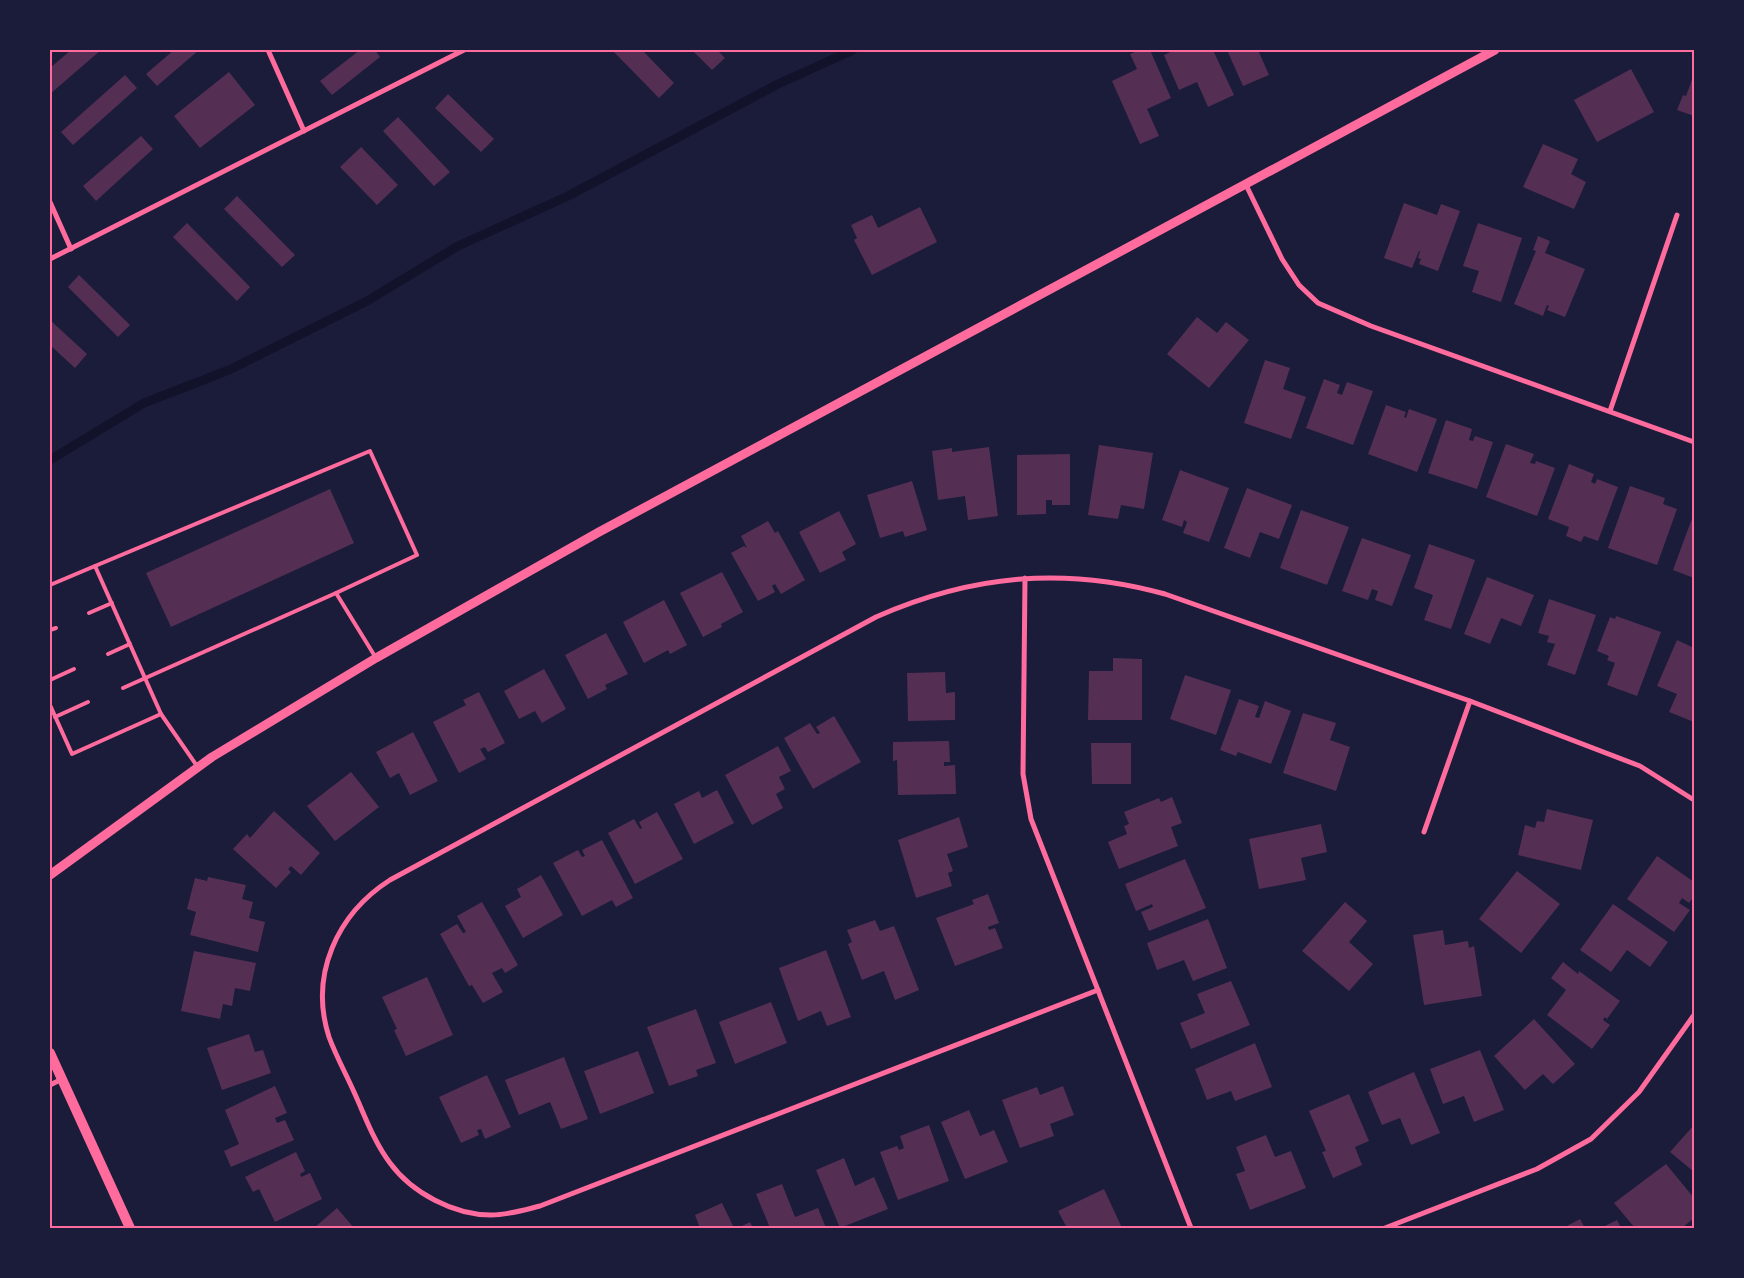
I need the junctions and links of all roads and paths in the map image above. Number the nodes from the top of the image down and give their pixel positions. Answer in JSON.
{"nodes":[{"id":1,"x":268,"y":50,"type":"edge"},
{"id":2,"x":464,"y":50,"type":"edge"},
{"id":3,"x":1495,"y":50,"type":"edge"},
{"id":4,"x":304,"y":131,"type":"junction"},
{"id":5,"x":1246,"y":185,"type":"junction"},
{"id":6,"x":50,"y":202,"type":"edge"},
{"id":7,"x":1677,"y":215,"type":"dead end"},
{"id":8,"x":71,"y":249,"type":"junction"},
{"id":9,"x":50,"y":259,"type":"edge"},
{"id":10,"x":1610,"y":411,"type":"junction"},
{"id":11,"x":1694,"y":442,"type":"edge"},
{"id":12,"x":95,"y":566,"type":"junction"},
{"id":13,"x":1025,"y":578,"type":"junction"},
{"id":14,"x":50,"y":585,"type":"edge"},
{"id":15,"x":336,"y":593,"type":"junction"},
{"id":16,"x":112,"y":603,"type":"junction"},
{"id":17,"x":89,"y":613,"type":"dead end"},
{"id":18,"x":56,"y":628,"type":"dead end"},
{"id":19,"x":50,"y":630,"type":"edge"},
{"id":20,"x":130,"y":644,"type":"junction"},
{"id":21,"x":108,"y":654,"type":"dead end"},
{"id":22,"x":376,"y":658,"type":"junction"},
{"id":23,"x":74,"y":669,"type":"dead end"},
{"id":24,"x":145,"y":678,"type":"junction"},
{"id":25,"x":50,"y":680,"type":"edge"},
{"id":26,"x":123,"y":688,"type":"dead end"},
{"id":27,"x":1470,"y":701,"type":"junction"},
{"id":28,"x":88,"y":702,"type":"dead end"},
{"id":29,"x":50,"y":706,"type":"edge"},
{"id":30,"x":161,"y":714,"type":"junction"},
{"id":31,"x":55,"y":717,"type":"junction"},
{"id":32,"x":198,"y":768,"type":"junction"},
{"id":33,"x":1694,"y":800,"type":"edge"},
{"id":34,"x":1424,"y":832,"type":"dead end"},
{"id":35,"x":50,"y":875,"type":"edge"},
{"id":36,"x":1098,"y":990,"type":"junction"},
{"id":37,"x":1694,"y":1015,"type":"edge"},
{"id":38,"x":50,"y":1053,"type":"edge"},
{"id":39,"x":62,"y":1080,"type":"junction"},
{"id":40,"x":50,"y":1085,"type":"edge"},
{"id":41,"x":130,"y":1228,"type":"edge"},
{"id":42,"x":1191,"y":1228,"type":"edge"},
{"id":43,"x":1385,"y":1228,"type":"edge"}],
"edges":[{"from":1,"to":4,"type":"street"},
{"from":2,"to":4,"type":"street"},
{"from":3,"to":5,"type":"street"},
{"from":4,"to":8,"type":"street"},
{"from":5,"to":10,"type":"street"},
{"from":5,"to":22,"type":"street"},
{"from":6,"to":8,"type":"street"},
{"from":7,"to":10,"type":"street"},
{"from":8,"to":9,"type":"street"},
{"from":10,"to":11,"type":"street"},
{"from":12,"to":14,"type":"lane"},
{"from":12,"to":15,"type":"lane"},
{"from":12,"to":16,"type":"lane"},
{"from":13,"to":27,"type":"street"},
{"from":13,"to":36,"type":"street"},
{"from":13,"to":36,"type":"street"},
{"from":15,"to":22,"type":"lane"},
{"from":15,"to":24,"type":"lane"},
{"from":16,"to":17,"type":"lane"},
{"from":16,"to":20,"type":"lane"},
{"from":18,"to":19,"type":"lane"},
{"from":20,"to":21,"type":"lane"},
{"from":20,"to":24,"type":"lane"},
{"from":22,"to":32,"type":"street"},
{"from":23,"to":25,"type":"lane"},
{"from":24,"to":26,"type":"lane"},
{"from":24,"to":30,"type":"lane"},
{"from":27,"to":33,"type":"street"},
{"from":27,"to":34,"type":"street"},
{"from":28,"to":31,"type":"lane"},
{"from":29,"to":31,"type":"lane"},
{"from":30,"to":31,"type":"lane"},
{"from":30,"to":32,"type":"lane"},
{"from":32,"to":35,"type":"street"},
{"from":36,"to":42,"type":"street"},
{"from":37,"to":43,"type":"street"},
{"from":38,"to":39,"type":"main road"},
{"from":39,"to":40,"type":"street"},
{"from":39,"to":41,"type":"main road"}]}
